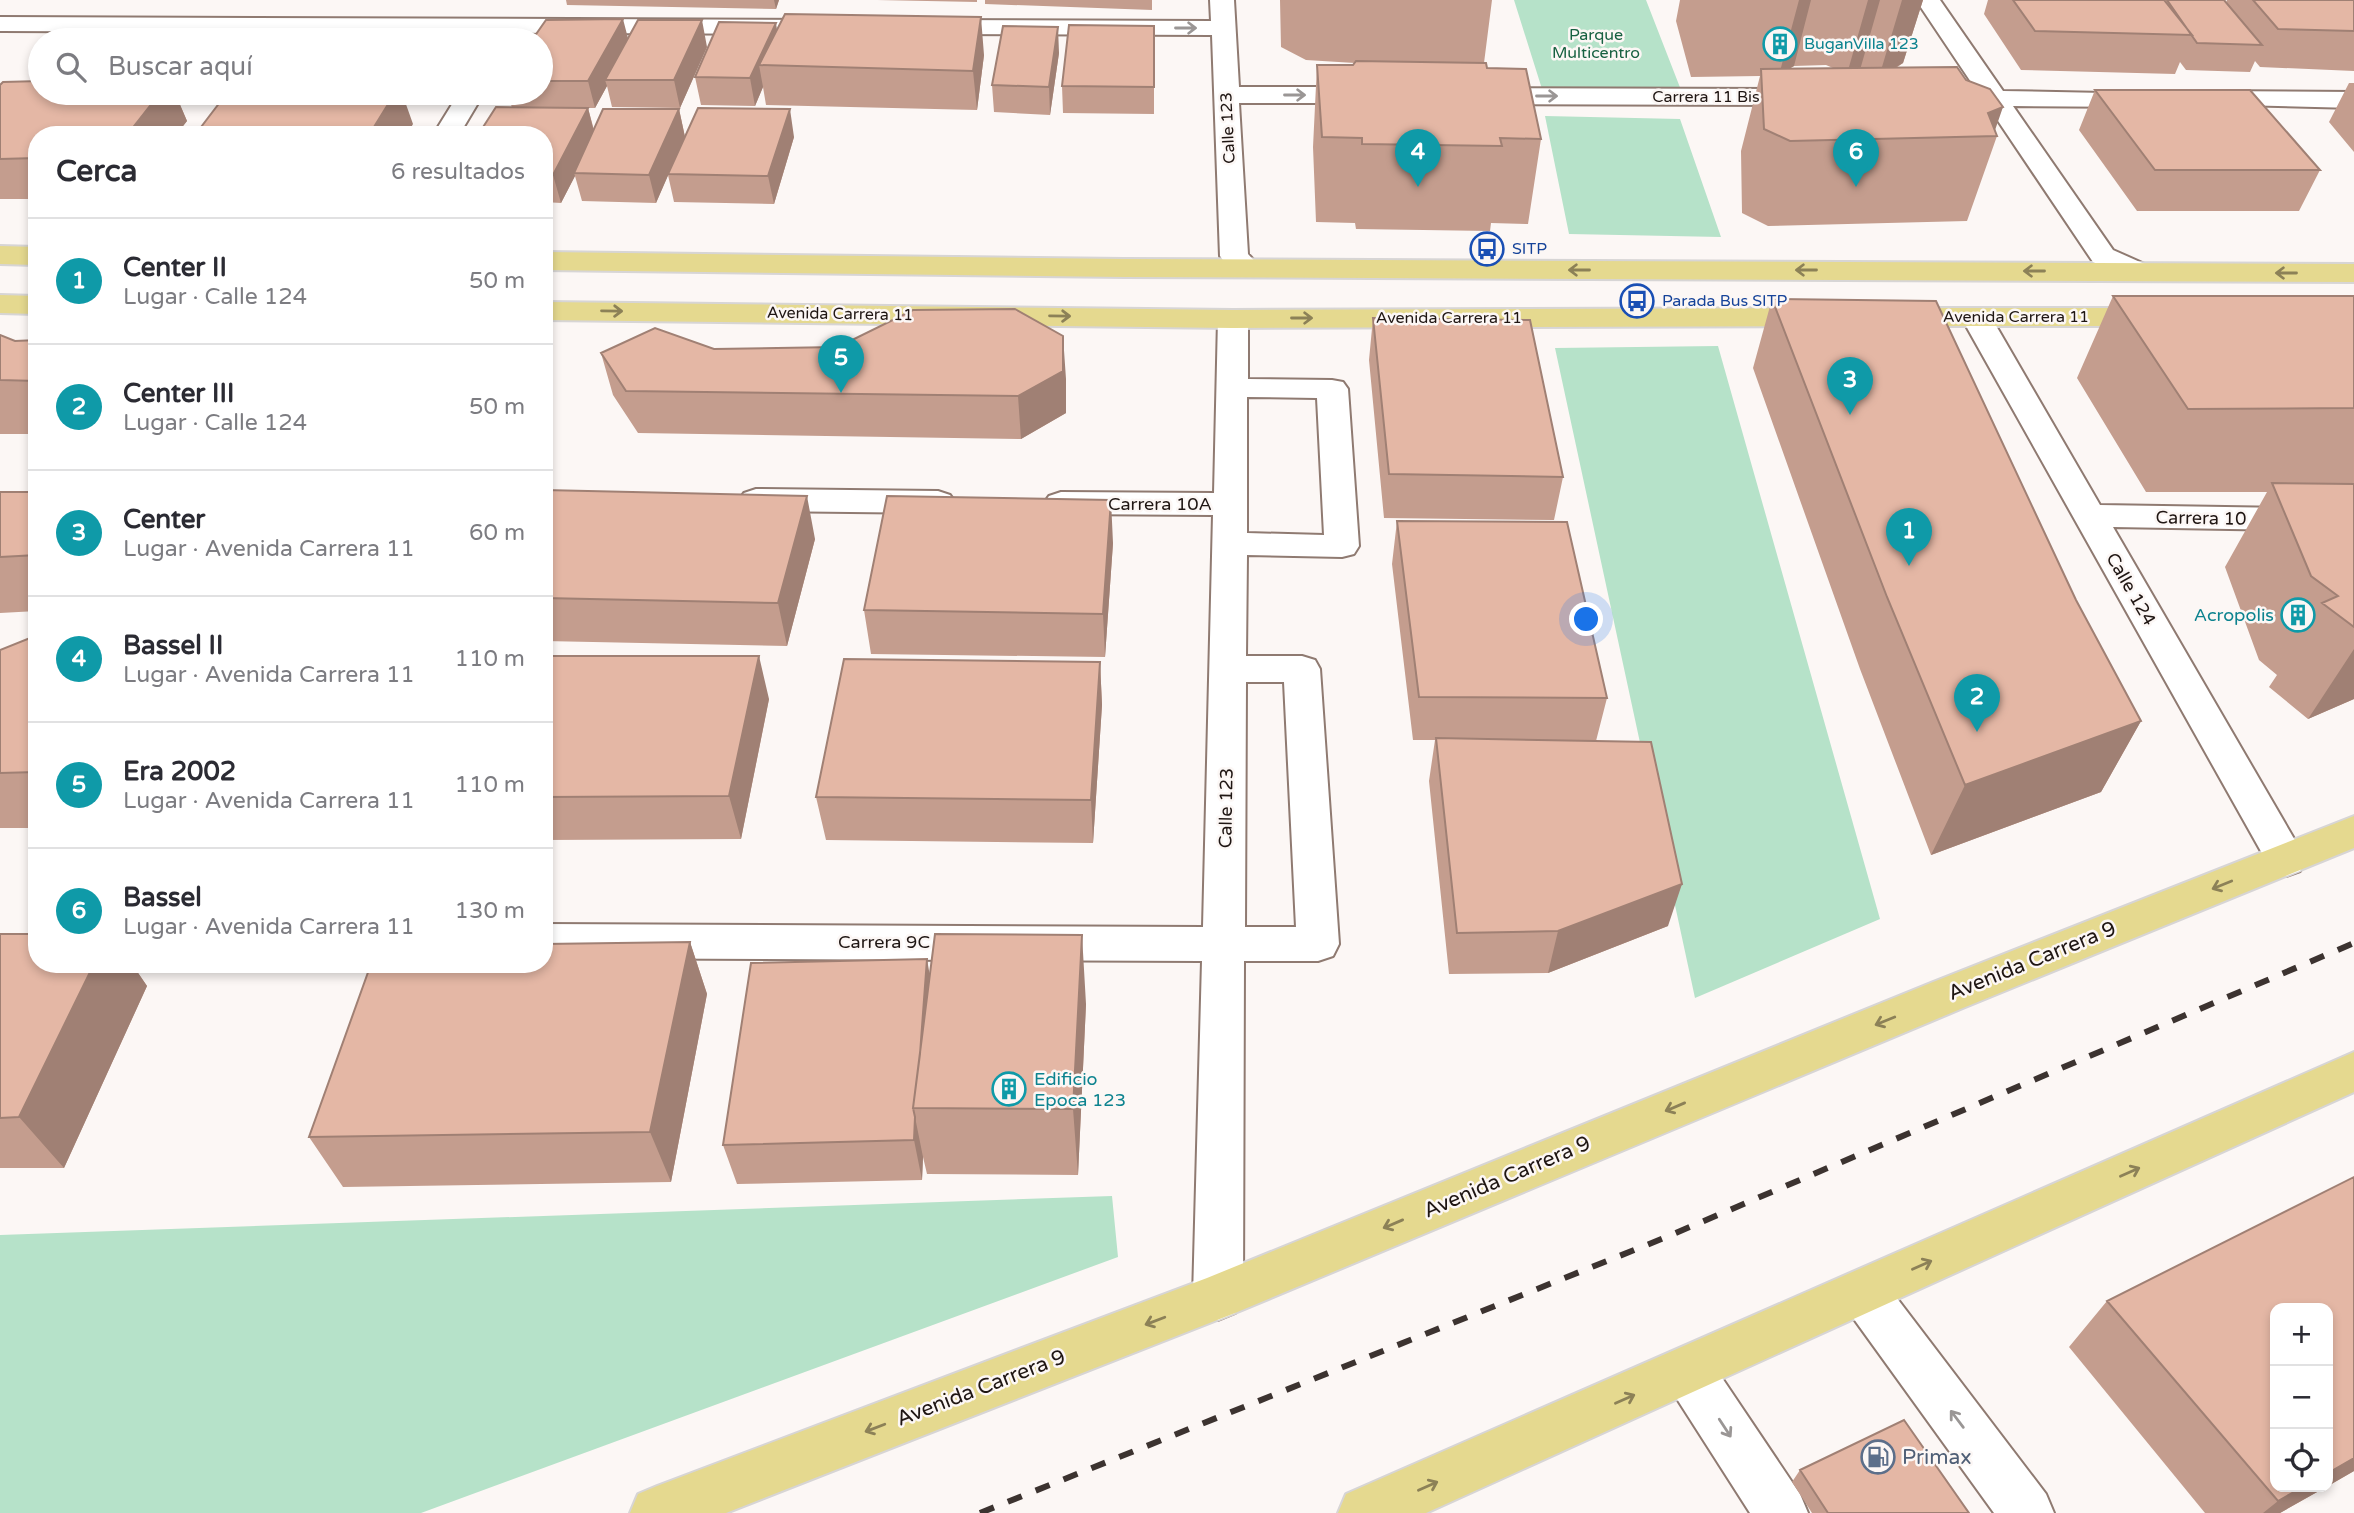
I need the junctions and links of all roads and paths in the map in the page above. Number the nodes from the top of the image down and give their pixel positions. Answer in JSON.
{"nodes":[{"id":1,"x":1222,"y":0,"type":"edge"},
{"id":2,"x":1927,"y":0,"type":"edge"},
{"id":3,"x":525,"y":3,"type":"dead end"},
{"id":4,"x":0,"y":24,"type":"edge"},
{"id":5,"x":855,"y":27,"type":"edge"},
{"id":6,"x":910,"y":27,"type":"edge"},
{"id":7,"x":225,"y":28,"type":"edge"},
{"id":8,"x":510,"y":28,"type":"edge"},
{"id":9,"x":1223,"y":28,"type":"junction"},
{"id":10,"x":553,"y":32,"type":"edge"},
{"id":11,"x":1226,"y":94,"type":"junction"},
{"id":12,"x":1390,"y":95,"type":"edge"},
{"id":13,"x":1457,"y":96,"type":"edge"},
{"id":14,"x":1832,"y":97,"type":"edge"},
{"id":15,"x":1914,"y":97,"type":"edge"},
{"id":16,"x":1994,"y":98,"type":"junction"},
{"id":17,"x":2354,"y":100,"type":"edge"},
{"id":18,"x":464,"y":105,"type":"edge"},
{"id":19,"x":451,"y":126,"type":"edge"},
{"id":20,"x":0,"y":255,"type":"edge"},
{"id":21,"x":28,"y":256,"type":"edge"},
{"id":22,"x":553,"y":261,"type":"edge"},
{"id":23,"x":1232,"y":264,"type":"junction"},
{"id":24,"x":2092,"y":264,"type":"junction"},
{"id":25,"x":2354,"y":273,"type":"edge"},
{"id":26,"x":0,"y":304,"type":"edge"},
{"id":27,"x":28,"y":304,"type":"edge"},
{"id":28,"x":553,"y":311,"type":"edge"},
{"id":29,"x":1976,"y":317,"type":"junction"},
{"id":30,"x":2189,"y":317,"type":"edge"},
{"id":31,"x":1234,"y":318,"type":"junction"},
{"id":32,"x":1232,"y":388,"type":"junction"},
{"id":33,"x":725,"y":500,"type":"edge"},
{"id":34,"x":962,"y":502,"type":"edge"},
{"id":35,"x":1032,"y":503,"type":"edge"},
{"id":36,"x":1230,"y":504,"type":"junction"},
{"id":37,"x":2090,"y":516,"type":"junction"},
{"id":38,"x":2354,"y":520,"type":"edge"},
{"id":39,"x":1230,"y":544,"type":"junction"},
{"id":40,"x":1228,"y":669,"type":"junction"},
{"id":41,"x":2354,"y":831,"type":"edge"},
{"id":42,"x":2286,"y":860,"type":"junction"},
{"id":43,"x":553,"y":942,"type":"edge"},
{"id":44,"x":1224,"y":943,"type":"junction"},
{"id":45,"x":2348,"y":1083,"type":"edge"},
{"id":46,"x":1863,"y":1292,"type":"junction"},
{"id":47,"x":1218,"y":1297,"type":"junction"},
{"id":48,"x":1688,"y":1371,"type":"junction"},
{"id":49,"x":657,"y":1513,"type":"edge"},
{"id":50,"x":1366,"y":1513,"type":"edge"},
{"id":51,"x":1781,"y":1513,"type":"edge"},
{"id":52,"x":2027,"y":1513,"type":"edge"}],
"edges":[{"from":1,"to":9,"type":"street","name":"Calle 123"},
{"from":2,"to":16,"type":"street"},
{"from":3,"to":8,"type":"street"},
{"from":4,"to":7,"type":"street"},
{"from":5,"to":10,"type":"street"},
{"from":6,"to":9,"type":"street","one_way":true},
{"from":9,"to":11,"type":"street","name":"Calle 123"},
{"from":11,"to":12,"type":"street","one_way":true},
{"from":11,"to":23,"type":"street","name":"Calle 123"},
{"from":13,"to":14,"type":"street","name":"Carrera 11 Bis","one_way":true},
{"from":15,"to":16,"type":"street"},
{"from":16,"to":17,"type":"street"},
{"from":16,"to":24,"type":"street"},
{"from":18,"to":19,"type":"street"},
{"from":20,"to":21,"type":"main road"},
{"from":22,"to":23,"type":"main road"},
{"from":24,"to":23,"type":"main road","one_way":true},
{"from":25,"to":24,"type":"main road","one_way":true},
{"from":26,"to":27,"type":"main road"},
{"from":28,"to":31,"type":"main road","name":"Avenida Carrera 11","one_way":true},
{"from":29,"to":30,"type":"main road","name":"Avenida Carrera 11"},
{"from":31,"to":29,"type":"main road","name":"Avenida Carrera 11","one_way":true},
{"from":29,"to":37,"type":"street","name":"Calle 124"},
{"from":31,"to":32,"type":"street","name":"Calle 123"},
{"from":32,"to":36,"type":"street","name":"Calle 123"},
{"from":32,"to":39,"type":"street"},
{"from":33,"to":34,"type":"street"},
{"from":35,"to":36,"type":"street","name":"Carrera 10A"},
{"from":36,"to":39,"type":"street","name":"Calle 123"},
{"from":37,"to":38,"type":"street","name":"Carrera 10"},
{"from":37,"to":42,"type":"street","name":"Calle 124"},
{"from":39,"to":40,"type":"street","name":"Calle 123"},
{"from":40,"to":44,"type":"street","name":"Calle 123"},
{"from":40,"to":44,"type":"street","name":"Carrera 9C"},
{"from":41,"to":42,"type":"main road","name":"Avenida Carrera 9"},
{"from":42,"to":47,"type":"main road","name":"Avenida Carrera 9","one_way":true},
{"from":43,"to":44,"type":"street","name":"Carrera 9C"},
{"from":44,"to":47,"type":"street","name":"Calle 123"},
{"from":46,"to":45,"type":"main road","one_way":true},
{"from":46,"to":48,"type":"main road"},
{"from":52,"to":46,"type":"street","one_way":true},
{"from":47,"to":49,"type":"main road","name":"Avenida Carrera 9","one_way":true},
{"from":50,"to":48,"type":"main road","one_way":true},
{"from":48,"to":51,"type":"street","one_way":true}]}
